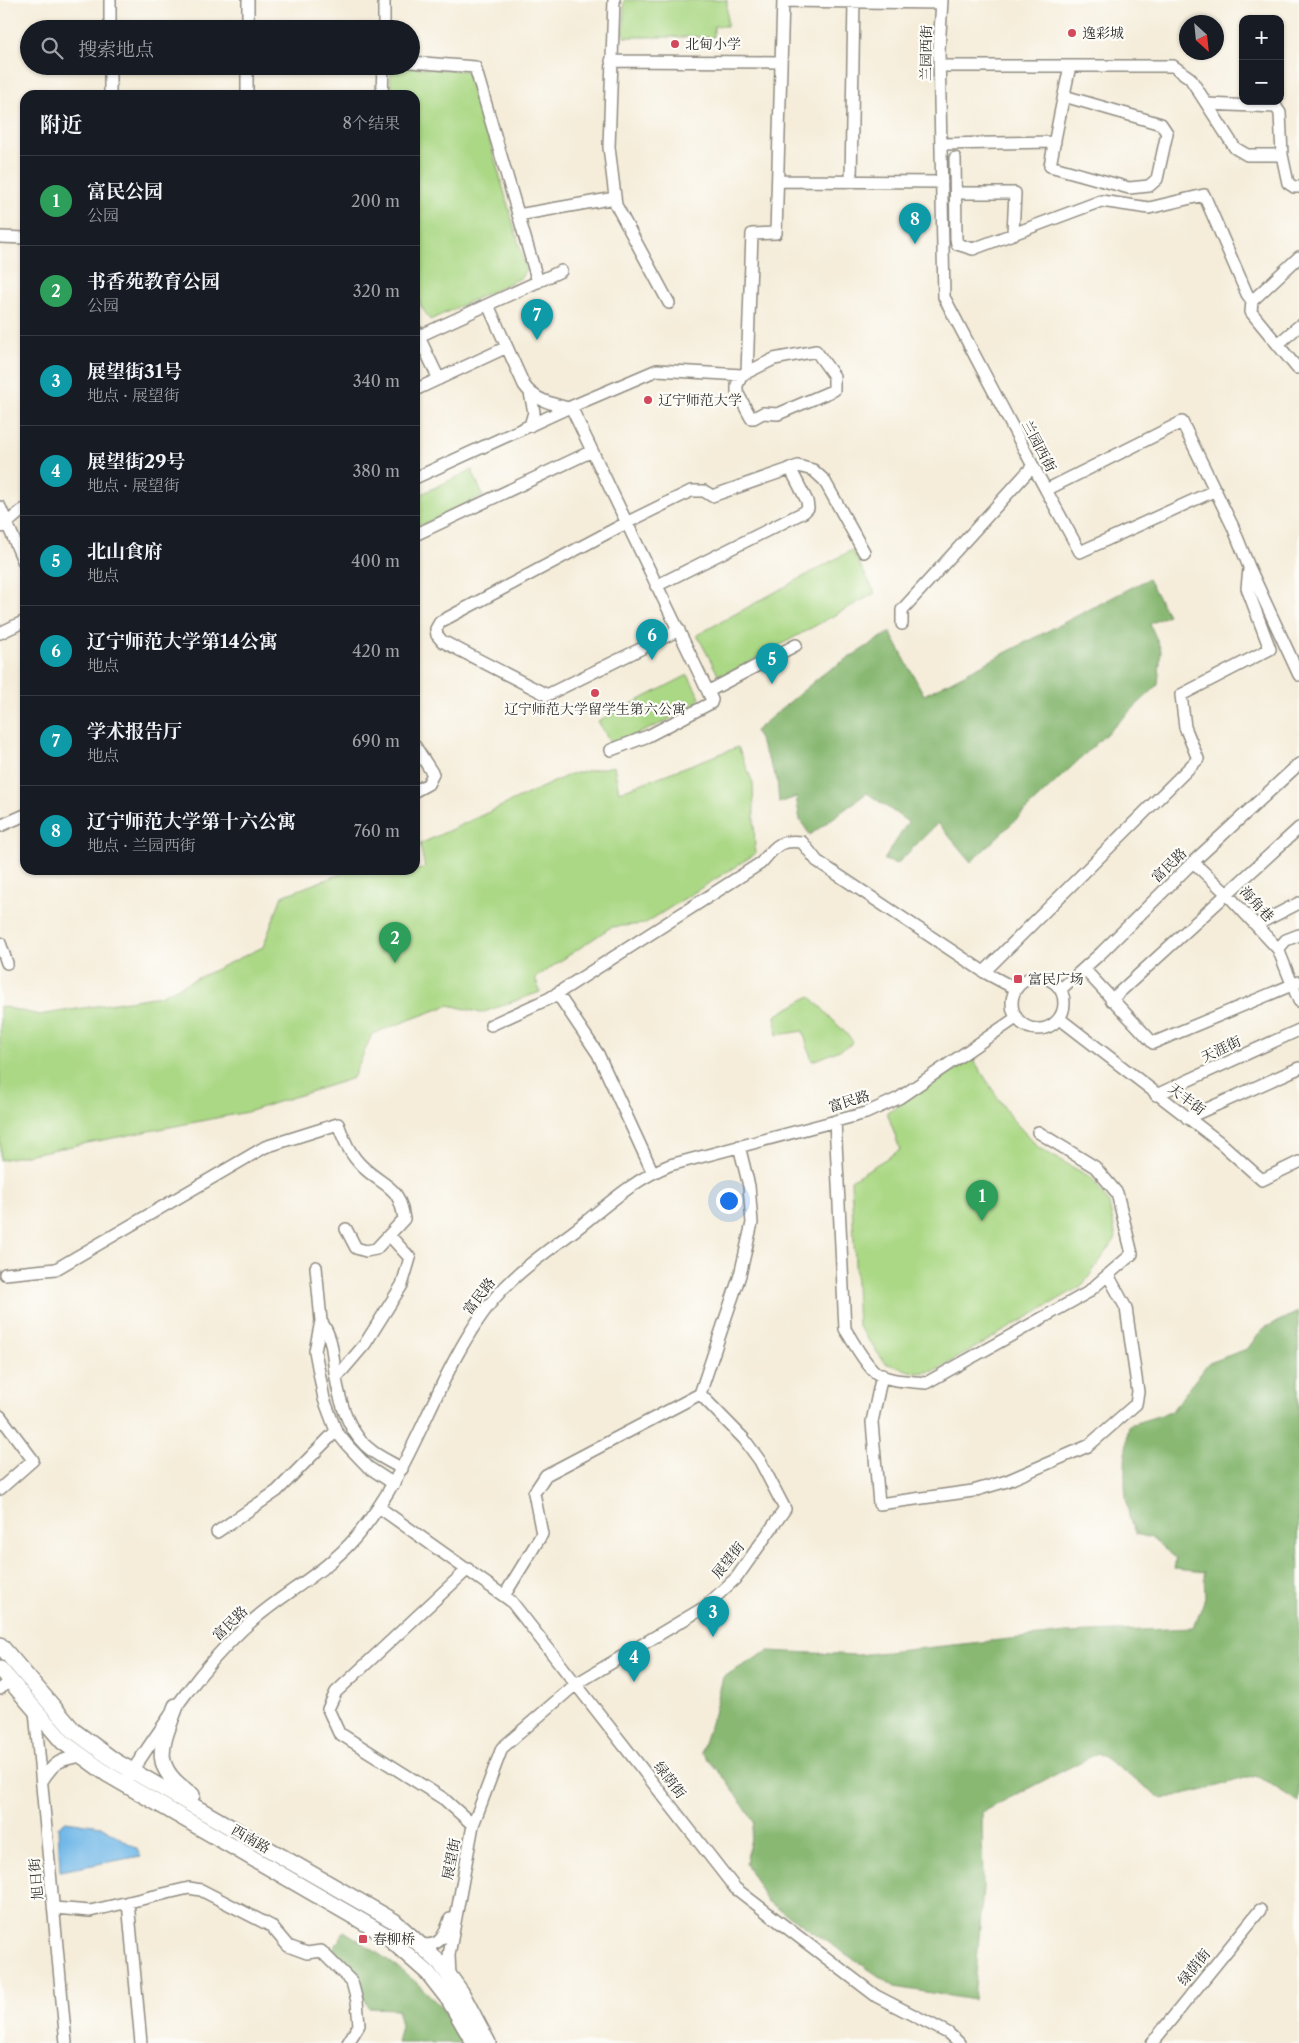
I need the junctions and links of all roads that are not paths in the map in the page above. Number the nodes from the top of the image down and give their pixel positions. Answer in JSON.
{"nodes":[{"id":1,"x":110,"y":0,"type":"edge"},
{"id":2,"x":248,"y":0,"type":"edge"},
{"id":3,"x":384,"y":0,"type":"edge"},
{"id":4,"x":614,"y":0,"type":"edge"},
{"id":5,"x":783,"y":0,"type":"edge"},
{"id":6,"x":854,"y":1,"type":"edge"},
{"id":7,"x":942,"y":1,"type":"edge"},
{"id":8,"x":110,"y":20,"type":"edge"},
{"id":9,"x":248,"y":20,"type":"edge"},
{"id":10,"x":384,"y":20,"type":"edge"},
{"id":11,"x":611,"y":61,"type":"junction"},
{"id":12,"x":781,"y":62,"type":"junction"},
{"id":13,"x":420,"y":63,"type":"edge"},
{"id":14,"x":940,"y":66,"type":"junction"},
{"id":15,"x":1070,"y":66,"type":"junction"},
{"id":16,"x":110,"y":75,"type":"edge"},
{"id":17,"x":247,"y":75,"type":"edge"},
{"id":18,"x":383,"y":75,"type":"edge"},
{"id":19,"x":110,"y":90,"type":"edge"},
{"id":20,"x":247,"y":90,"type":"edge"},
{"id":21,"x":382,"y":90,"type":"edge"},
{"id":22,"x":1064,"y":96,"type":"junction"},
{"id":23,"x":1207,"y":104,"type":"junction"},
{"id":24,"x":1055,"y":142,"type":"junction"},
{"id":25,"x":941,"y":144,"type":"junction"},
{"id":26,"x":1282,"y":154,"type":"junction"},
{"id":27,"x":955,"y":158,"type":"dead end"},
{"id":28,"x":778,"y":181,"type":"junction"},
{"id":29,"x":851,"y":181,"type":"junction"},
{"id":30,"x":942,"y":182,"type":"junction"},
{"id":31,"x":1299,"y":187,"type":"edge"},
{"id":32,"x":956,"y":193,"type":"junction"},
{"id":33,"x":616,"y":198,"type":"junction"},
{"id":34,"x":518,"y":215,"type":"junction"},
{"id":35,"x":1013,"y":233,"type":"junction"},
{"id":36,"x":0,"y":237,"type":"edge"},
{"id":37,"x":20,"y":238,"type":"edge"},
{"id":38,"x":1299,"y":257,"type":"edge"},
{"id":39,"x":561,"y":272,"type":"dead end"},
{"id":40,"x":538,"y":282,"type":"junction"},
{"id":41,"x":1252,"y":300,"type":"junction"},
{"id":42,"x":669,"y":303,"type":"dead end"},
{"id":43,"x":488,"y":305,"type":"junction"},
{"id":44,"x":1299,"y":326,"type":"edge"},
{"id":45,"x":420,"y":333,"type":"edge"},
{"id":46,"x":420,"y":343,"type":"edge"},
{"id":47,"x":1278,"y":344,"type":"junction"},
{"id":48,"x":507,"y":347,"type":"junction"},
{"id":49,"x":1299,"y":368,"type":"edge"},
{"id":50,"x":744,"y":374,"type":"junction"},
{"id":51,"x":439,"y":379,"type":"junction"},
{"id":52,"x":420,"y":388,"type":"edge"},
{"id":53,"x":530,"y":393,"type":"junction"},
{"id":54,"x":570,"y":408,"type":"junction"},
{"id":55,"x":530,"y":426,"type":"junction"},
{"id":56,"x":592,"y":451,"type":"junction"},
{"id":57,"x":1033,"y":466,"type":"junction"},
{"id":58,"x":790,"y":468,"type":"junction"},
{"id":59,"x":420,"y":476,"type":"edge"},
{"id":60,"x":1046,"y":490,"type":"junction"},
{"id":61,"x":1216,"y":490,"type":"junction"},
{"id":62,"x":0,"y":507,"type":"edge"},
{"id":63,"x":20,"y":512,"type":"edge"},
{"id":64,"x":626,"y":523,"type":"junction"},
{"id":65,"x":4,"y":526,"type":"edge"},
{"id":66,"x":420,"y":533,"type":"edge"},
{"id":67,"x":864,"y":552,"type":"dead end"},
{"id":68,"x":20,"y":556,"type":"edge"},
{"id":69,"x":1249,"y":567,"type":"junction"},
{"id":70,"x":656,"y":586,"type":"junction"},
{"id":71,"x":20,"y":623,"type":"edge"},
{"id":72,"x":902,"y":624,"type":"dead end"},
{"id":73,"x":679,"y":630,"type":"junction"},
{"id":74,"x":0,"y":633,"type":"edge"},
{"id":75,"x":796,"y":645,"type":"dead end"},
{"id":76,"x":1299,"y":676,"type":"edge"},
{"id":77,"x":709,"y":691,"type":"junction"},
{"id":78,"x":611,"y":750,"type":"dead end"},
{"id":79,"x":420,"y":754,"type":"edge"},
{"id":80,"x":1299,"y":764,"type":"edge"},
{"id":81,"x":420,"y":788,"type":"edge"},
{"id":82,"x":20,"y":817,"type":"edge"},
{"id":83,"x":0,"y":826,"type":"edge"},
{"id":84,"x":1299,"y":828,"type":"edge"},
{"id":85,"x":1193,"y":862,"type":"junction"},
{"id":86,"x":1227,"y":894,"type":"junction"},
{"id":87,"x":1299,"y":903,"type":"edge"},
{"id":88,"x":1256,"y":926,"type":"junction"},
{"id":89,"x":1299,"y":935,"type":"edge"},
{"id":90,"x":0,"y":943,"type":"edge"},
{"id":91,"x":1278,"y":949,"type":"junction"},
{"id":92,"x":7,"y":963,"type":"dead end"},
{"id":93,"x":1084,"y":969,"type":"junction"},
{"id":94,"x":984,"y":972,"type":"junction"},
{"id":95,"x":1296,"y":983,"type":"edge"},
{"id":96,"x":1016,"y":989,"type":"junction"},
{"id":97,"x":1061,"y":989,"type":"junction"},
{"id":98,"x":557,"y":993,"type":"junction"},
{"id":99,"x":1111,"y":1000,"type":"junction"},
{"id":100,"x":1299,"y":1001,"type":"edge"},
{"id":101,"x":1016,"y":1018,"type":"junction"},
{"id":102,"x":1060,"y":1019,"type":"junction"},
{"id":103,"x":491,"y":1025,"type":"dead end"},
{"id":104,"x":1299,"y":1030,"type":"edge"},
{"id":105,"x":1299,"y":1068,"type":"edge"},
{"id":106,"x":1156,"y":1095,"type":"junction"},
{"id":107,"x":1187,"y":1118,"type":"junction"},
{"id":108,"x":835,"y":1121,"type":"junction"},
{"id":109,"x":1038,"y":1132,"type":"dead end"},
{"id":110,"x":739,"y":1146,"type":"junction"},
{"id":111,"x":1299,"y":1162,"type":"edge"},
{"id":112,"x":653,"y":1172,"type":"junction"},
{"id":113,"x":346,"y":1229,"type":"dead end"},
{"id":114,"x":389,"y":1235,"type":"junction"},
{"id":115,"x":316,"y":1267,"type":"dead end"},
{"id":116,"x":5,"y":1274,"type":"dead end"},
{"id":117,"x":1108,"y":1274,"type":"junction"},
{"id":118,"x":321,"y":1321,"type":"junction"},
{"id":119,"x":882,"y":1375,"type":"junction"},
{"id":120,"x":336,"y":1378,"type":"junction"},
{"id":121,"x":700,"y":1394,"type":"junction"},
{"id":122,"x":0,"y":1416,"type":"edge"},
{"id":123,"x":336,"y":1431,"type":"junction"},
{"id":124,"x":402,"y":1468,"type":"junction"},
{"id":125,"x":394,"y":1484,"type":"junction"},
{"id":126,"x":0,"y":1488,"type":"edge"},
{"id":127,"x":380,"y":1508,"type":"junction"},
{"id":128,"x":217,"y":1532,"type":"dead end"},
{"id":129,"x":468,"y":1569,"type":"junction"},
{"id":130,"x":504,"y":1596,"type":"junction"},
{"id":131,"x":0,"y":1645,"type":"edge"},
{"id":132,"x":3,"y":1679,"type":"edge"},
{"id":133,"x":576,"y":1684,"type":"junction"},
{"id":134,"x":176,"y":1706,"type":"junction"},
{"id":135,"x":35,"y":1712,"type":"junction"},
{"id":136,"x":82,"y":1756,"type":"junction"},
{"id":137,"x":132,"y":1770,"type":"junction"},
{"id":138,"x":42,"y":1781,"type":"junction"},
{"id":139,"x":124,"y":1783,"type":"junction"},
{"id":140,"x":473,"y":1825,"type":"junction"},
{"id":141,"x":230,"y":1826,"type":"junction"},
{"id":142,"x":459,"y":1894,"type":"junction"},
{"id":143,"x":128,"y":1902,"type":"junction"},
{"id":144,"x":54,"y":1908,"type":"junction"},
{"id":145,"x":1260,"y":1910,"type":"dead end"},
{"id":146,"x":419,"y":1944,"type":"junction"},
{"id":147,"x":450,"y":1977,"type":"junction"},
{"id":148,"x":66,"y":2043,"type":"edge"},
{"id":149,"x":141,"y":2043,"type":"edge"},
{"id":150,"x":348,"y":2043,"type":"edge"},
{"id":151,"x":474,"y":2043,"type":"edge"},
{"id":152,"x":488,"y":2043,"type":"edge"},
{"id":153,"x":960,"y":2043,"type":"edge"},
{"id":154,"x":1152,"y":2043,"type":"edge"}],
"edges":[{"from":1,"to":8,"type":"street"},
{"from":2,"to":9,"type":"street"},
{"from":3,"to":10,"type":"street"},
{"from":4,"to":11,"type":"street"},
{"from":5,"to":6,"type":"street"},
{"from":5,"to":12,"type":"street"},
{"from":6,"to":7,"type":"street"},
{"from":6,"to":29,"type":"street"},
{"from":7,"to":14,"type":"street","name":"兰园西街"},
{"from":11,"to":12,"type":"street"},
{"from":11,"to":33,"type":"street"},
{"from":12,"to":28,"type":"street"},
{"from":13,"to":34,"type":"street"},
{"from":14,"to":15,"type":"street"},
{"from":14,"to":25,"type":"street","name":"兰园西街"},
{"from":15,"to":22,"type":"street"},
{"from":15,"to":23,"type":"street"},
{"from":16,"to":19,"type":"street"},
{"from":17,"to":20,"type":"street"},
{"from":18,"to":21,"type":"street"},
{"from":22,"to":24,"type":"street"},
{"from":22,"to":24,"type":"street"},
{"from":23,"to":26,"type":"street"},
{"from":23,"to":26,"type":"street"},
{"from":24,"to":25,"type":"street"},
{"from":25,"to":30,"type":"street","name":"兰园西街"},
{"from":26,"to":31,"type":"street"},
{"from":27,"to":32,"type":"street"},
{"from":28,"to":29,"type":"street"},
{"from":28,"to":50,"type":"street"},
{"from":29,"to":30,"type":"street"},
{"from":30,"to":57,"type":"street","name":"兰园西街"},
{"from":32,"to":35,"type":"street"},
{"from":32,"to":35,"type":"street"},
{"from":33,"to":34,"type":"street"},
{"from":33,"to":42,"type":"street"},
{"from":34,"to":40,"type":"street"},
{"from":35,"to":41,"type":"street"},
{"from":36,"to":37,"type":"street"},
{"from":38,"to":41,"type":"street"},
{"from":39,"to":40,"type":"street"},
{"from":40,"to":43,"type":"street"},
{"from":41,"to":47,"type":"street"},
{"from":43,"to":45,"type":"street"},
{"from":43,"to":48,"type":"street"},
{"from":44,"to":47,"type":"street"},
{"from":46,"to":51,"type":"street"},
{"from":47,"to":49,"type":"street"},
{"from":48,"to":51,"type":"street"},
{"from":48,"to":53,"type":"street"},
{"from":50,"to":50,"type":"street"},
{"from":50,"to":54,"type":"street"},
{"from":51,"to":52,"type":"street"},
{"from":53,"to":54,"type":"street"},
{"from":53,"to":55,"type":"street"},
{"from":54,"to":55,"type":"street"},
{"from":54,"to":56,"type":"street"},
{"from":55,"to":59,"type":"street"},
{"from":56,"to":64,"type":"street"},
{"from":56,"to":66,"type":"street"},
{"from":57,"to":60,"type":"street","name":"兰园西街"},
{"from":57,"to":72,"type":"street"},
{"from":58,"to":64,"type":"street"},
{"from":58,"to":67,"type":"street"},
{"from":58,"to":70,"type":"street"},
{"from":60,"to":61,"type":"street"},
{"from":60,"to":61,"type":"street","name":"兰园西街"},
{"from":61,"to":69,"type":"street","name":"兰园西街"},
{"from":62,"to":65,"type":"street"},
{"from":63,"to":65,"type":"street"},
{"from":64,"to":70,"type":"street"},
{"from":64,"to":73,"type":"street"},
{"from":65,"to":68,"type":"street"},
{"from":69,"to":76,"type":"street","name":"兰园西街"},
{"from":69,"to":94,"type":"street"},
{"from":70,"to":73,"type":"street"},
{"from":71,"to":74,"type":"street"},
{"from":73,"to":77,"type":"street"},
{"from":75,"to":77,"type":"street"},
{"from":77,"to":78,"type":"street"},
{"from":79,"to":81,"type":"street"},
{"from":80,"to":85,"type":"street","name":"富民路"},
{"from":82,"to":83,"type":"street"},
{"from":84,"to":86,"type":"street"},
{"from":85,"to":86,"type":"street","name":"海角巷"},
{"from":85,"to":93,"type":"street","name":"富民路"},
{"from":86,"to":88,"type":"street","name":"海角巷"},
{"from":86,"to":99,"type":"street"},
{"from":87,"to":88,"type":"street"},
{"from":88,"to":91,"type":"street","name":"海角巷"},
{"from":89,"to":91,"type":"street"},
{"from":90,"to":92,"type":"street"},
{"from":91,"to":95,"type":"street","name":"海角巷"},
{"from":93,"to":97,"type":"street","name":"富民路"},
{"from":93,"to":99,"type":"street"},
{"from":94,"to":96,"type":"street"},
{"from":94,"to":98,"type":"street"},
{"from":95,"to":99,"type":"street"},
{"from":95,"to":100,"type":"street","name":"海角巷"},
{"from":96,"to":97,"type":"street"},
{"from":96,"to":101,"type":"street"},
{"from":97,"to":102,"type":"street"},
{"from":98,"to":103,"type":"street"},
{"from":98,"to":112,"type":"street"},
{"from":101,"to":102,"type":"street"},
{"from":101,"to":108,"type":"street","name":"富民路"},
{"from":102,"to":106,"type":"street","name":"天丰街"},
{"from":104,"to":106,"type":"street","name":"天涯街"},
{"from":105,"to":107,"type":"street"},
{"from":106,"to":107,"type":"street","name":"天丰街"},
{"from":107,"to":111,"type":"street","name":"天丰街"},
{"from":108,"to":110,"type":"street","name":"富民路"},
{"from":108,"to":119,"type":"street"},
{"from":109,"to":117,"type":"street"},
{"from":110,"to":112,"type":"street","name":"富民路"},
{"from":110,"to":121,"type":"street"},
{"from":112,"to":124,"type":"street","name":"富民路"},
{"from":113,"to":114,"type":"street"},
{"from":114,"to":116,"type":"street"},
{"from":114,"to":120,"type":"street"},
{"from":115,"to":118,"type":"street"},
{"from":117,"to":119,"type":"street"},
{"from":117,"to":119,"type":"street"},
{"from":118,"to":120,"type":"street"},
{"from":118,"to":123,"type":"street"},
{"from":120,"to":124,"type":"street"},
{"from":121,"to":130,"type":"street"},
{"from":121,"to":133,"type":"street","name":"展望街"},
{"from":122,"to":126,"type":"street"},
{"from":123,"to":125,"type":"street"},
{"from":123,"to":128,"type":"street"},
{"from":124,"to":125,"type":"street","name":"富民路"},
{"from":125,"to":127,"type":"street","name":"富民路"},
{"from":127,"to":129,"type":"street","name":"绿荫街"},
{"from":127,"to":134,"type":"street","name":"富民路"},
{"from":129,"to":130,"type":"street","name":"绿荫街"},
{"from":129,"to":140,"type":"street"},
{"from":130,"to":133,"type":"street","name":"绿荫街"},
{"from":131,"to":137,"type":"main road","name":"西南路"},
{"from":132,"to":135,"type":"main road","name":"西南路"},
{"from":133,"to":140,"type":"street","name":"展望街"},
{"from":133,"to":153,"type":"street","name":"绿荫街"},
{"from":134,"to":137,"type":"street","name":"富民路"},
{"from":134,"to":141,"type":"main road"},
{"from":135,"to":136,"type":"main road","name":"西南路"},
{"from":135,"to":138,"type":"street","name":"旭日街"},
{"from":136,"to":138,"type":"street"},
{"from":136,"to":139,"type":"main road","name":"西南路"},
{"from":137,"to":139,"type":"street","name":"富民路"},
{"from":137,"to":141,"type":"main road","name":"西南路"},
{"from":138,"to":144,"type":"street","name":"旭日街"},
{"from":139,"to":151,"type":"main road","name":"西南路"},
{"from":140,"to":142,"type":"street","name":"展望街"},
{"from":141,"to":146,"type":"main road","name":"西南路"},
{"from":142,"to":146,"type":"street"},
{"from":142,"to":147,"type":"street","name":"展望街"},
{"from":143,"to":144,"type":"street"},
{"from":143,"to":149,"type":"street"},
{"from":143,"to":150,"type":"street"},
{"from":144,"to":148,"type":"street","name":"旭日街"},
{"from":145,"to":154,"type":"street","name":"绿荫街"},
{"from":146,"to":147,"type":"main road","name":"西南路"},
{"from":147,"to":152,"type":"main road","name":"西南路"}]}
